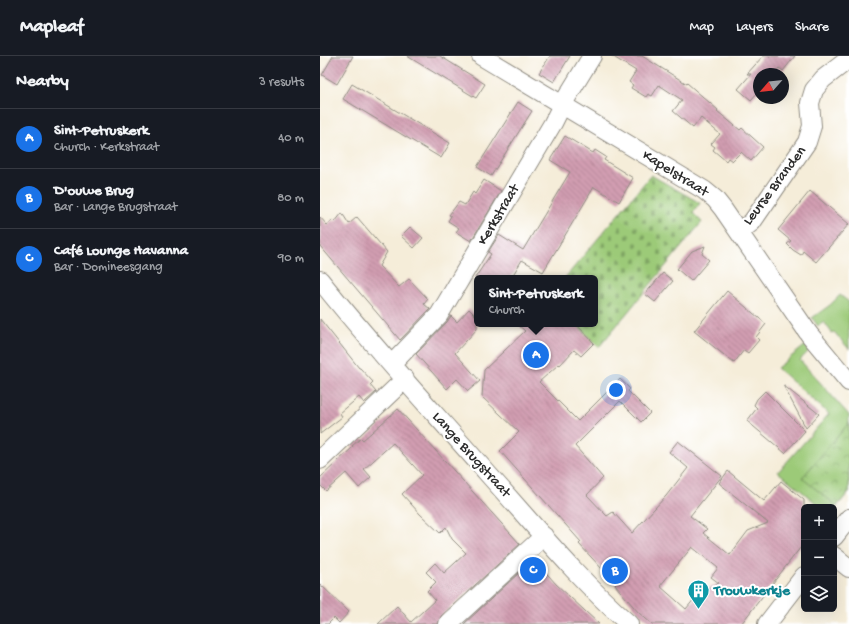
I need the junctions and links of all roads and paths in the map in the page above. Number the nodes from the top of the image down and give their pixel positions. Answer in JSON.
{"nodes":[{"id":1,"x":481,"y":56,"type":"edge"},
{"id":2,"x":592,"y":56,"type":"edge"},
{"id":3,"x":849,"y":59,"type":"edge"},
{"id":4,"x":562,"y":105,"type":"junction"},
{"id":5,"x":739,"y":232,"type":"junction"},
{"id":6,"x":320,"y":280,"type":"edge"},
{"id":7,"x":392,"y":364,"type":"junction"},
{"id":8,"x":405,"y":380,"type":"junction"},
{"id":9,"x":849,"y":382,"type":"edge"},
{"id":10,"x":320,"y":460,"type":"edge"},
{"id":11,"x":849,"y":518,"type":"edge"},
{"id":12,"x":837,"y":533,"type":"edge"},
{"id":13,"x":544,"y":536,"type":"junction"},
{"id":14,"x":837,"y":558,"type":"edge"},
{"id":15,"x":849,"y":568,"type":"edge"},
{"id":16,"x":801,"y":580,"type":"edge"},
{"id":17,"x":448,"y":624,"type":"edge"},
{"id":18,"x":629,"y":624,"type":"edge"},
{"id":19,"x":767,"y":624,"type":"edge"}],
"edges":[{"from":1,"to":4,"type":"street","name":"Kapelstraat"},
{"from":2,"to":4,"type":"street","name":"Kerkstraat"},
{"from":3,"to":5,"type":"street","name":"Leurse Branden"},
{"from":4,"to":5,"type":"street","name":"Kapelstraat"},
{"from":4,"to":7,"type":"street","name":"Kerkstraat"},
{"from":5,"to":9,"type":"street","name":"Kapelstraat"},
{"from":6,"to":7,"type":"street","name":"Lange Brugstraat"},
{"from":7,"to":8,"type":"street","name":"Lange Brugstraat"},
{"from":8,"to":10,"type":"street"},
{"from":8,"to":13,"type":"street","name":"Lange Brugstraat"},
{"from":11,"to":12,"type":"street"},
{"from":13,"to":17,"type":"street"},
{"from":13,"to":18,"type":"street","name":"Lange Brugstraat"},
{"from":14,"to":15,"type":"street"},
{"from":16,"to":19,"type":"street"}]}
